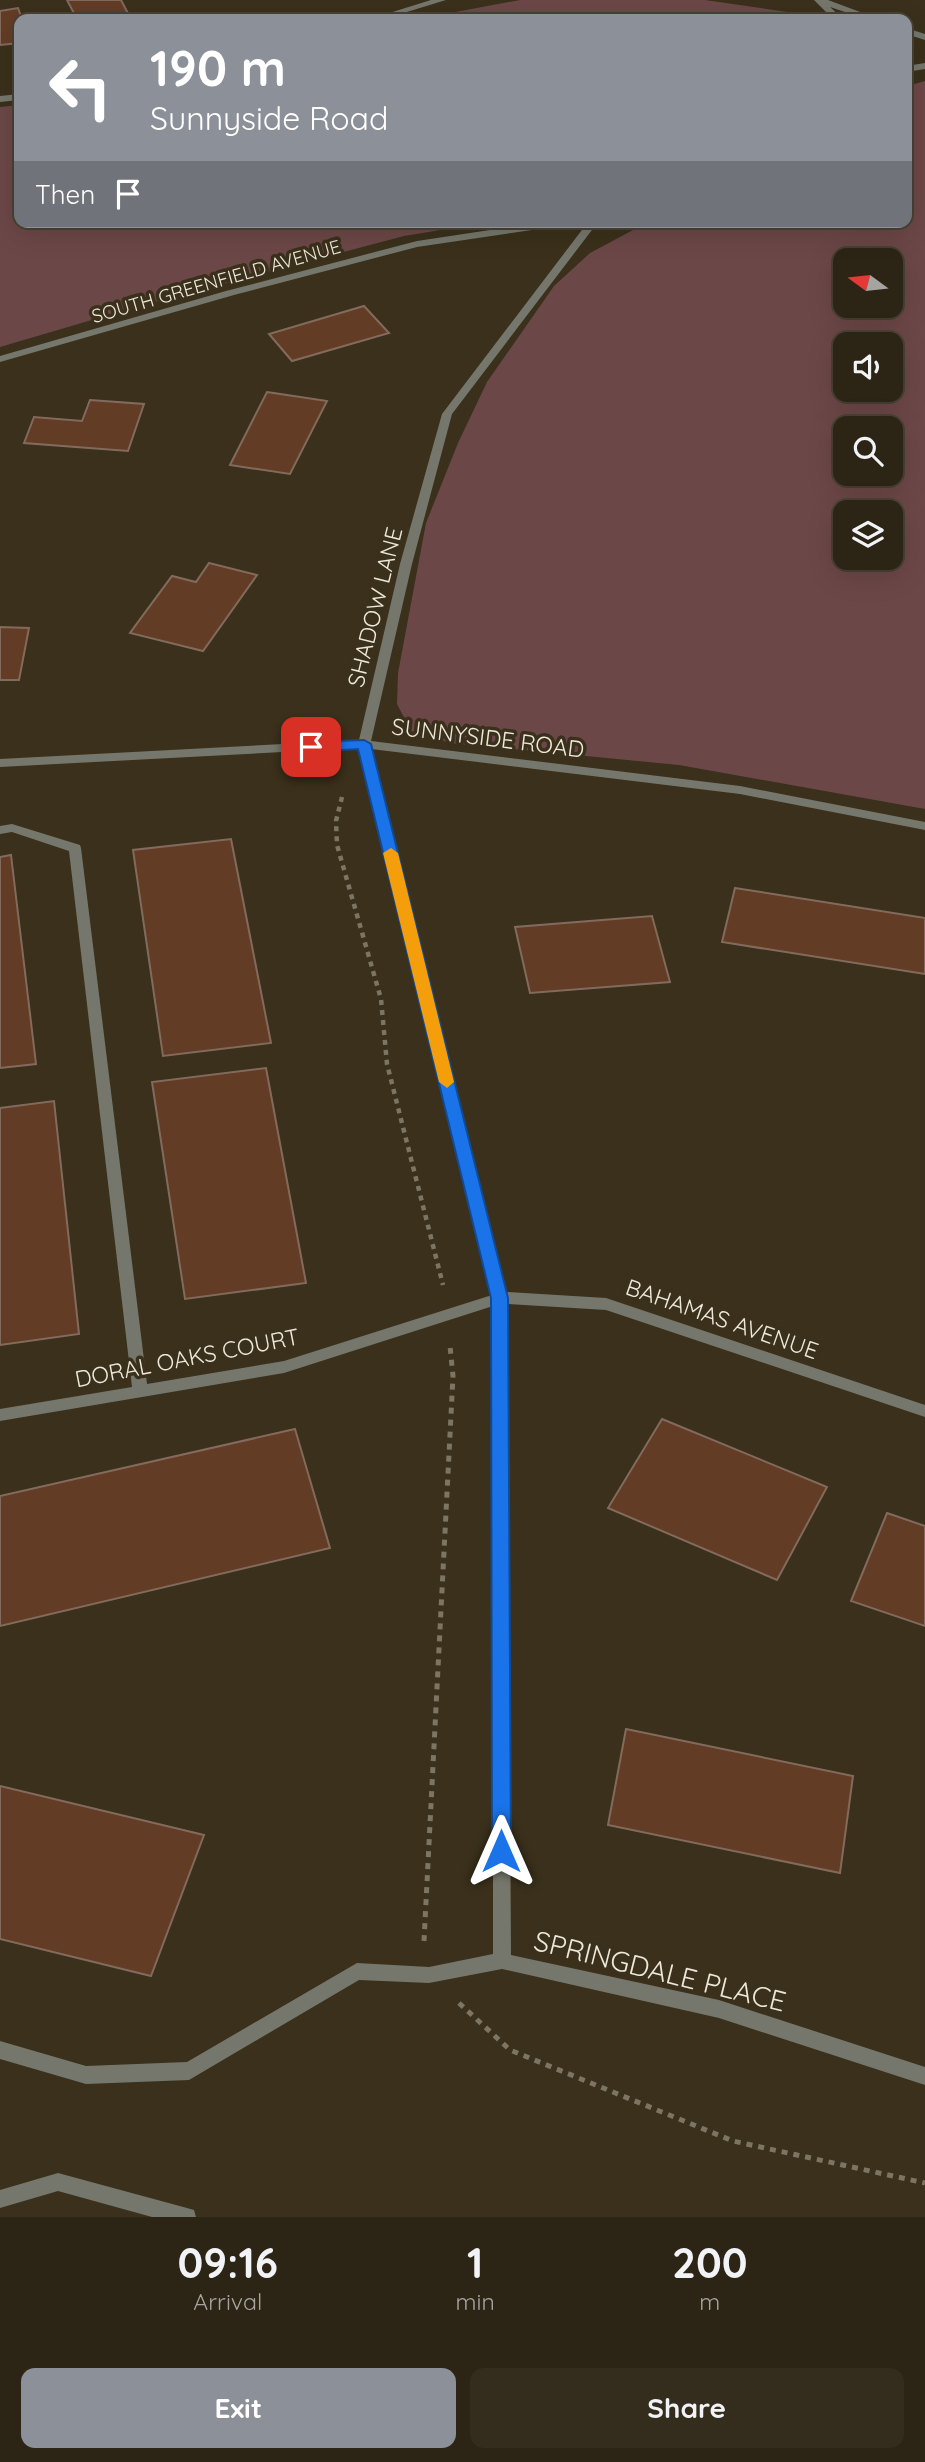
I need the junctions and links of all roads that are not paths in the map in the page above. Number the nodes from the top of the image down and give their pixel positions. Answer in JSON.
{"nodes":[{"id":1,"x":441,"y":0,"type":"edge"},
{"id":2,"x":817,"y":0,"type":"edge"},
{"id":3,"x":392,"y":14,"type":"edge"},
{"id":4,"x":832,"y":14,"type":"edge"},
{"id":5,"x":859,"y":14,"type":"edge"},
{"id":6,"x":525,"y":228,"type":"edge"},
{"id":7,"x":588,"y":228,"type":"edge"},
{"id":8,"x":0,"y":359,"type":"edge"},
{"id":9,"x":364,"y":744,"type":"junction"},
{"id":10,"x":0,"y":763,"type":"edge"},
{"id":11,"x":925,"y":826,"type":"edge"},
{"id":12,"x":0,"y":830,"type":"edge"},
{"id":13,"x":500,"y":1298,"type":"junction"},
{"id":14,"x":140,"y":1391,"type":"junction"},
{"id":15,"x":925,"y":1411,"type":"edge"},
{"id":16,"x":0,"y":1415,"type":"edge"},
{"id":17,"x":502,"y":1961,"type":"junction"},
{"id":18,"x":0,"y":2050,"type":"edge"},
{"id":19,"x":925,"y":2076,"type":"edge"},
{"id":20,"x":0,"y":2199,"type":"edge"},
{"id":21,"x":187,"y":2217,"type":"edge"}],
"edges":[{"from":1,"to":3,"type":"street"},
{"from":2,"to":4,"type":"street"},
{"from":2,"to":5,"type":"street"},
{"from":6,"to":8,"type":"street","name":"SOUTH GREENFIELD AVENUE"},
{"from":7,"to":9,"type":"street","name":"SHADOW LANE"},
{"from":9,"to":10,"type":"street","name":"SUNNYSIDE ROAD"},
{"from":9,"to":11,"type":"street","name":"SUNNYSIDE ROAD"},
{"from":9,"to":13,"type":"street","name":"SHADOW LANE"},
{"from":12,"to":14,"type":"street"},
{"from":13,"to":14,"type":"street","name":"DORAL OAKS COURT"},
{"from":13,"to":15,"type":"street","name":"BAHAMAS AVENUE"},
{"from":13,"to":17,"type":"street","name":"SHADOW LANE"},
{"from":14,"to":16,"type":"street","name":"DORAL OAKS COURT"},
{"from":17,"to":18,"type":"street"},
{"from":17,"to":19,"type":"street","name":"SPRINGDALE PLACE"},
{"from":20,"to":21,"type":"street"}]}
